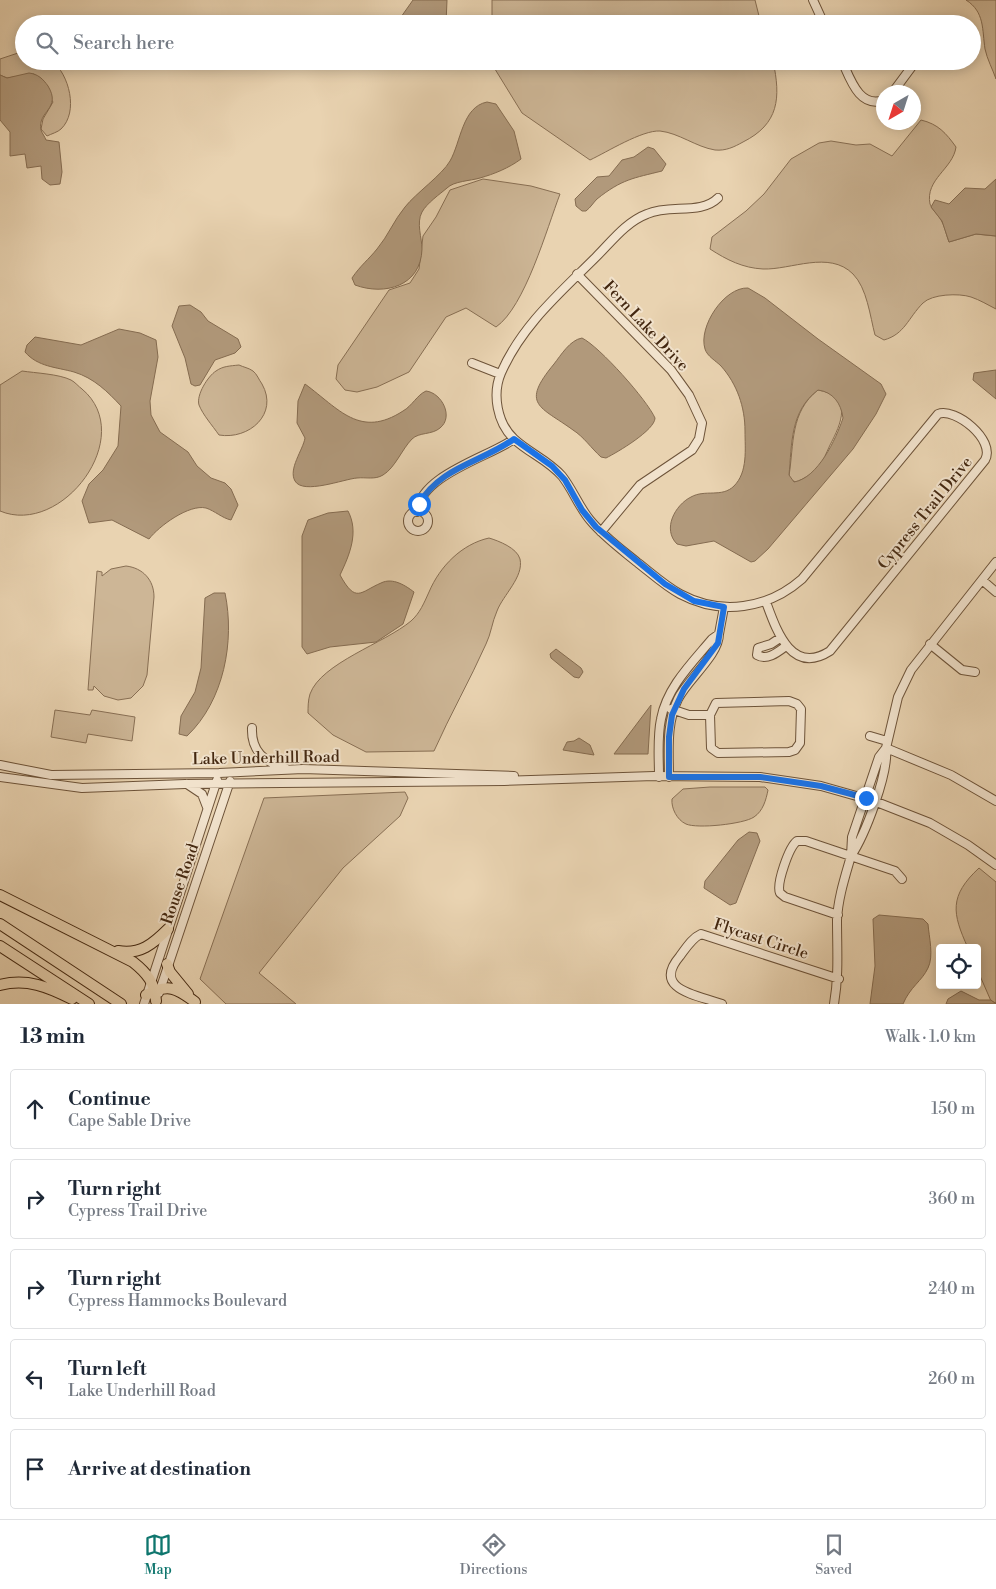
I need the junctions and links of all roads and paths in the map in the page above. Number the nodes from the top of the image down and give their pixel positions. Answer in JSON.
{"nodes":[{"id":1,"x":813,"y":0,"type":"edge"},
{"id":2,"x":820,"y":15,"type":"edge"},
{"id":3,"x":846,"y":70,"type":"edge"},
{"id":4,"x":910,"y":70,"type":"edge"},
{"id":5,"x":899,"y":85,"type":"edge"},
{"id":6,"x":876,"y":101,"type":"edge"},
{"id":7,"x":718,"y":198,"type":"dead end"},
{"id":8,"x":578,"y":274,"type":"junction"},
{"id":9,"x":472,"y":363,"type":"dead end"},
{"id":10,"x":500,"y":374,"type":"junction"},
{"id":11,"x":514,"y":439,"type":"junction"},
{"id":12,"x":418,"y":512,"type":"dead end"},
{"id":13,"x":601,"y":532,"type":"junction"},
{"id":14,"x":996,"y":562,"type":"edge"},
{"id":15,"x":982,"y":580,"type":"junction"},
{"id":16,"x":996,"y":592,"type":"edge"},
{"id":17,"x":766,"y":602,"type":"junction"},
{"id":18,"x":724,"y":607,"type":"junction"},
{"id":19,"x":719,"y":634,"type":"junction"},
{"id":20,"x":780,"y":638,"type":"junction"},
{"id":21,"x":930,"y":644,"type":"junction"},
{"id":22,"x":786,"y":646,"type":"junction"},
{"id":23,"x":696,"y":658,"type":"junction"},
{"id":24,"x":703,"y":664,"type":"junction"},
{"id":25,"x":975,"y":672,"type":"dead end"},
{"id":26,"x":664,"y":707,"type":"junction"},
{"id":27,"x":674,"y":710,"type":"junction"},
{"id":28,"x":710,"y":715,"type":"junction"},
{"id":29,"x":252,"y":728,"type":"dead end"},
{"id":30,"x":870,"y":736,"type":"dead end"},
{"id":31,"x":887,"y":744,"type":"junction"},
{"id":32,"x":0,"y":765,"type":"edge"},
{"id":33,"x":292,"y":770,"type":"junction"},
{"id":34,"x":219,"y":773,"type":"junction"},
{"id":35,"x":234,"y":773,"type":"junction"},
{"id":36,"x":659,"y":776,"type":"junction"},
{"id":37,"x":0,"y":777,"type":"edge"},
{"id":38,"x":669,"y":777,"type":"junction"},
{"id":39,"x":534,"y":779,"type":"junction"},
{"id":40,"x":229,"y":783,"type":"junction"},
{"id":41,"x":185,"y":784,"type":"junction"},
{"id":42,"x":215,"y":784,"type":"junction"},
{"id":43,"x":866,"y":798,"type":"junction"},
{"id":44,"x":874,"y":801,"type":"junction"},
{"id":45,"x":996,"y":801,"type":"edge"},
{"id":46,"x":207,"y":807,"type":"junction"},
{"id":47,"x":851,"y":856,"type":"junction"},
{"id":48,"x":996,"y":865,"type":"edge"},
{"id":49,"x":902,"y":880,"type":"dead end"},
{"id":50,"x":0,"y":895,"type":"edge"},
{"id":51,"x":838,"y":915,"type":"junction"},
{"id":52,"x":0,"y":924,"type":"edge"},
{"id":53,"x":168,"y":929,"type":"junction"},
{"id":54,"x":0,"y":946,"type":"edge"},
{"id":55,"x":113,"y":950,"type":"junction"},
{"id":56,"x":168,"y":964,"type":"junction"},
{"id":57,"x":839,"y":980,"type":"junction"},
{"id":58,"x":0,"y":985,"type":"edge"},
{"id":59,"x":153,"y":995,"type":"edge"},
{"id":60,"x":196,"y":1003,"type":"edge"},
{"id":61,"x":82,"y":1004,"type":"edge"},
{"id":62,"x":89,"y":1004,"type":"edge"},
{"id":63,"x":121,"y":1004,"type":"edge"},
{"id":64,"x":722,"y":1004,"type":"edge"},
{"id":65,"x":834,"y":1004,"type":"edge"}],
"edges":[{"from":1,"to":2,"type":"street"},
{"from":3,"to":6,"type":"street"},
{"from":4,"to":5,"type":"street"},
{"from":7,"to":8,"type":"street","name":"Cypress Trail Drive"},
{"from":8,"to":10,"type":"street","name":"Cypress Trail Drive"},
{"from":8,"to":13,"type":"street","name":"Fern Lake Drive"},
{"from":9,"to":10,"type":"street"},
{"from":10,"to":11,"type":"street","name":"Cypress Trail Drive"},
{"from":11,"to":12,"type":"street"},
{"from":11,"to":13,"type":"street","name":"Cypress Trail Drive"},
{"from":13,"to":18,"type":"street","name":"Cypress Trail Drive"},
{"from":14,"to":15,"type":"street"},
{"from":15,"to":16,"type":"street"},
{"from":15,"to":21,"type":"street"},
{"from":17,"to":18,"type":"street","name":"Cypress Trail Drive"},
{"from":17,"to":20,"type":"street","name":"Cypress Trail Drive"},
{"from":17,"to":22,"type":"street","name":"Cypress Trail Drive"},
{"from":18,"to":19,"type":"street"},
{"from":19,"to":23,"type":"street"},
{"from":19,"to":24,"type":"street"},
{"from":20,"to":22,"type":"street","name":"Cypress Trail Drive"},
{"from":20,"to":22,"type":"street"},
{"from":21,"to":25,"type":"street"},
{"from":21,"to":31,"type":"street"},
{"from":23,"to":24,"type":"street"},
{"from":23,"to":26,"type":"street"},
{"from":24,"to":27,"type":"street"},
{"from":26,"to":27,"type":"street"},
{"from":26,"to":36,"type":"street"},
{"from":27,"to":28,"type":"street"},
{"from":27,"to":38,"type":"street"},
{"from":28,"to":28,"type":"street"},
{"from":29,"to":33,"type":"street"},
{"from":30,"to":31,"type":"street"},
{"from":31,"to":43,"type":"street"},
{"from":31,"to":44,"type":"street"},
{"from":31,"to":45,"type":"street"},
{"from":32,"to":34,"type":"street","name":"Lake Underhill Road"},
{"from":33,"to":35,"type":"street","name":"Lake Underhill Road"},
{"from":33,"to":39,"type":"street","name":"Lake Underhill Road"},
{"from":34,"to":35,"type":"street","name":"Lake Underhill Road"},
{"from":34,"to":42,"type":"street","name":"Rouse Road"},
{"from":35,"to":40,"type":"street","name":"Rouse Road"},
{"from":36,"to":38,"type":"street","name":"Lake Underhill Road"},
{"from":36,"to":39,"type":"street","name":"Lake Underhill Road"},
{"from":37,"to":41,"type":"street","name":"Lake Underhill Road"},
{"from":38,"to":43,"type":"street","name":"Lake Underhill Road"},
{"from":39,"to":40,"type":"street","name":"Lake Underhill Road"},
{"from":40,"to":42,"type":"street","name":"Lake Underhill Road"},
{"from":40,"to":56,"type":"street","name":"Rouse Road"},
{"from":41,"to":42,"type":"street","name":"Lake Underhill Road"},
{"from":41,"to":46,"type":"street"},
{"from":42,"to":46,"type":"street","name":"Rouse Road"},
{"from":43,"to":44,"type":"street","name":"Lake Underhill Road"},
{"from":43,"to":47,"type":"street"},
{"from":44,"to":47,"type":"street"},
{"from":44,"to":48,"type":"street","name":"Lake Underhill Road"},
{"from":46,"to":53,"type":"street","name":"Rouse Road"},
{"from":47,"to":49,"type":"street"},
{"from":47,"to":51,"type":"street"},
{"from":47,"to":51,"type":"street"},
{"from":50,"to":55,"type":"highway"},
{"from":51,"to":57,"type":"street"},
{"from":52,"to":63,"type":"highway"},
{"from":53,"to":55,"type":"highway"},
{"from":53,"to":59,"type":"street","name":"Rouse Road"},
{"from":54,"to":62,"type":"highway"},
{"from":55,"to":59,"type":"highway"},
{"from":56,"to":59,"type":"street","name":"Rouse Road"},
{"from":56,"to":60,"type":"highway"},
{"from":57,"to":64,"type":"street","name":"Flycast Circle"},
{"from":57,"to":65,"type":"street"},
{"from":58,"to":61,"type":"highway"},
{"from":59,"to":60,"type":"highway"}]}
